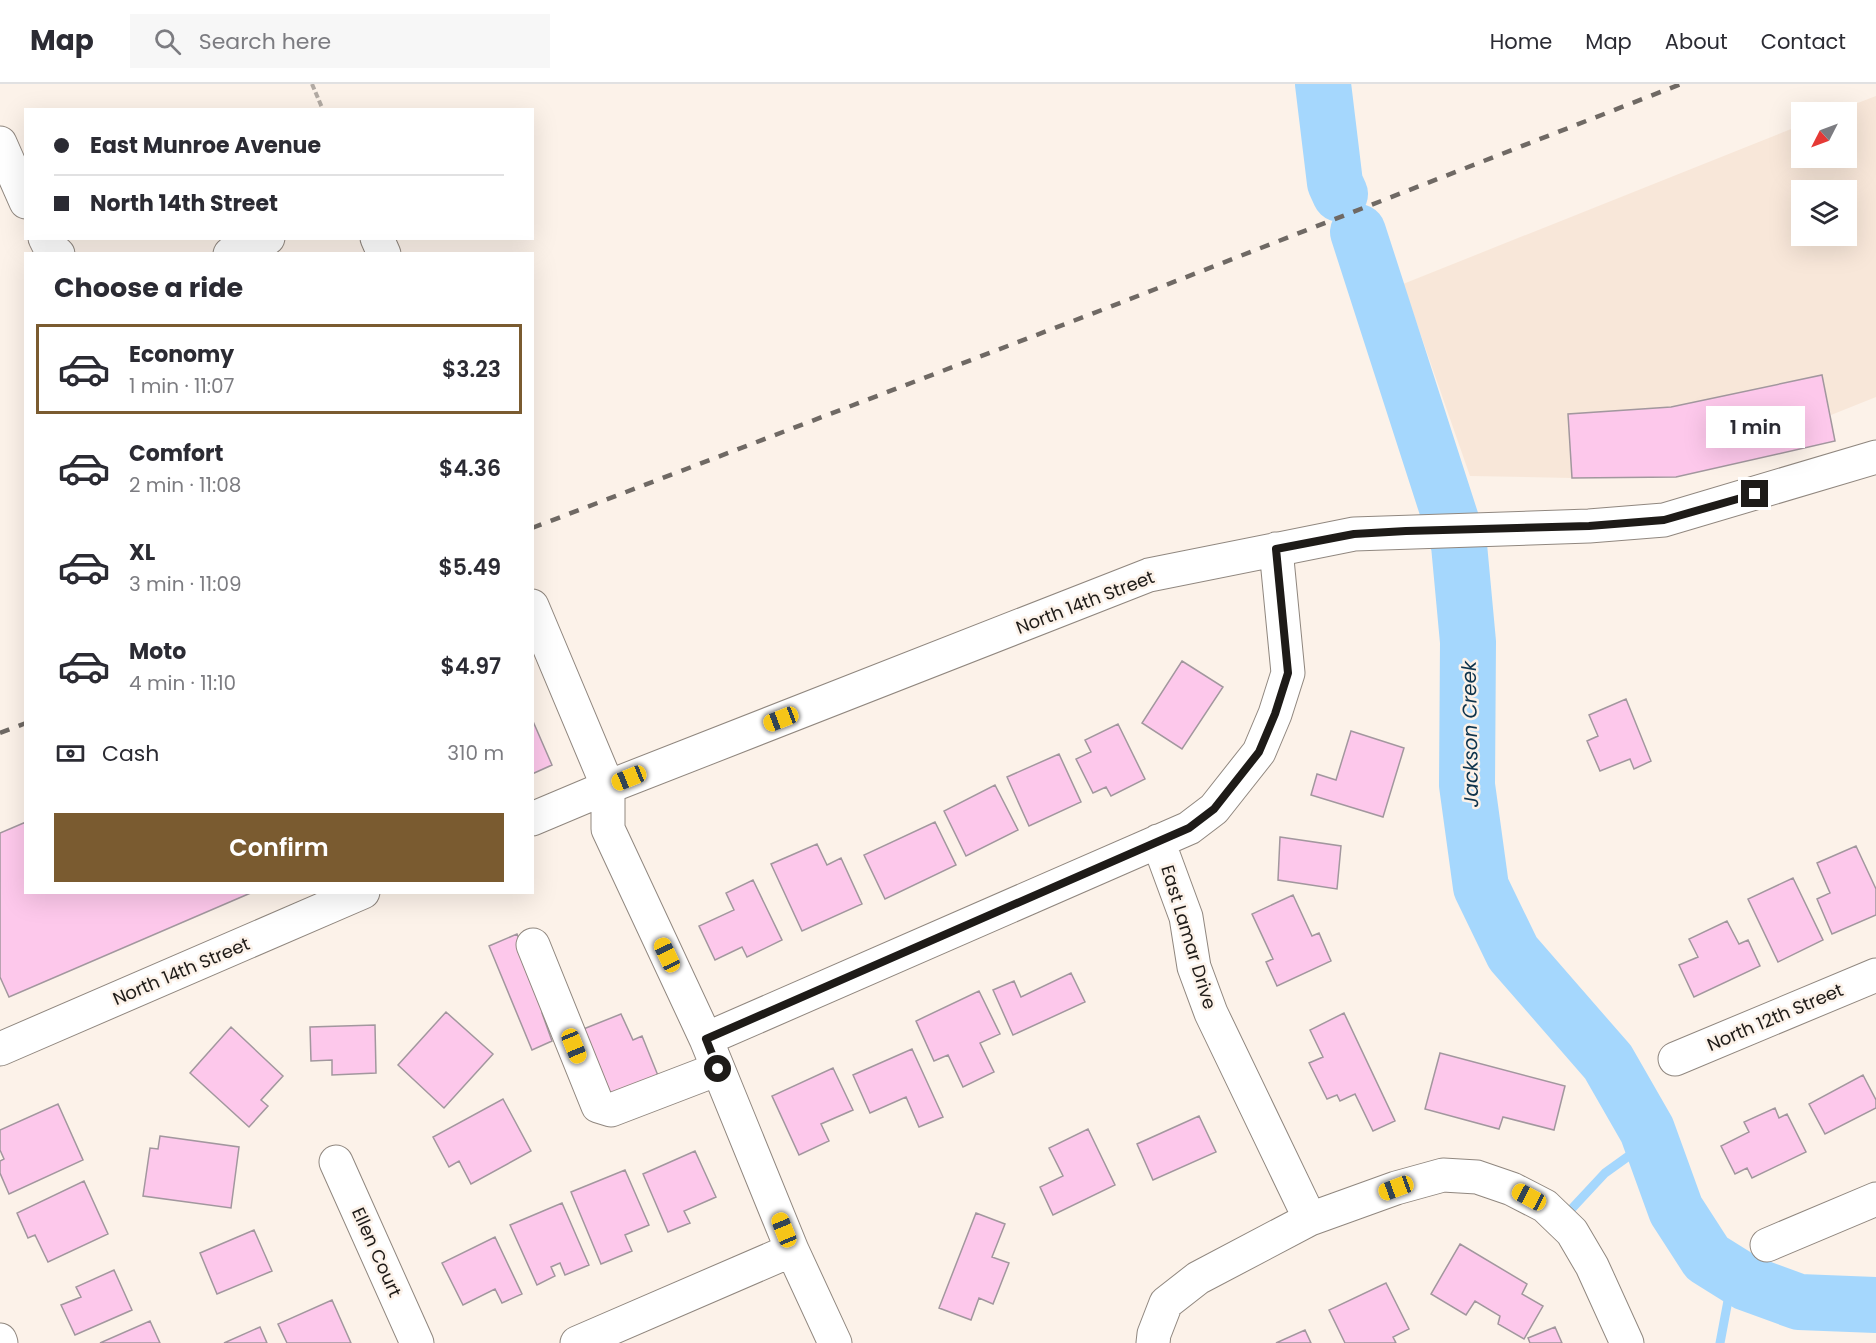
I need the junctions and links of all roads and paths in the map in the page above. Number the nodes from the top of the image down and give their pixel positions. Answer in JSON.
{"nodes":[{"id":1,"x":312,"y":84,"type":"edge"},
{"id":2,"x":322,"y":108,"type":"edge"},
{"id":3,"x":0,"y":143,"type":"edge"},
{"id":4,"x":24,"y":197,"type":"edge"},
{"id":5,"x":46,"y":240,"type":"edge"},
{"id":6,"x":263,"y":240,"type":"edge"},
{"id":7,"x":56,"y":252,"type":"edge"},
{"id":8,"x":235,"y":252,"type":"edge"},
{"id":9,"x":1876,"y":457,"type":"edge"},
{"id":10,"x":1276,"y":549,"type":"junction"},
{"id":11,"x":534,"y":611,"type":"edge"},
{"id":12,"x":608,"y":787,"type":"junction"},
{"id":13,"x":534,"y":818,"type":"edge"},
{"id":14,"x":1158,"y":841,"type":"junction"},
{"id":15,"x":358,"y":894,"type":"edge"},
{"id":16,"x":533,"y":945,"type":"dead end"},
{"id":17,"x":1876,"y":975,"type":"edge"},
{"id":18,"x":0,"y":1049,"type":"edge"},
{"id":19,"x":712,"y":1054,"type":"junction"},
{"id":20,"x":1674,"y":1059,"type":"dead end"},
{"id":21,"x":336,"y":1162,"type":"dead end"},
{"id":22,"x":1876,"y":1198,"type":"edge"},
{"id":23,"x":1310,"y":1220,"type":"junction"},
{"id":24,"x":1767,"y":1245,"type":"dead end"},
{"id":25,"x":792,"y":1250,"type":"junction"},
{"id":26,"x":417,"y":1343,"type":"edge"},
{"id":27,"x":577,"y":1343,"type":"edge"},
{"id":28,"x":835,"y":1343,"type":"edge"},
{"id":29,"x":1153,"y":1343,"type":"edge"},
{"id":30,"x":1627,"y":1343,"type":"edge"}],
"edges":[{"from":1,"to":2,"type":"path"},
{"from":3,"to":4,"type":"street"},
{"from":5,"to":7,"type":"street"},
{"from":6,"to":8,"type":"street"},
{"from":9,"to":10,"type":"street","name":"North 14th Street"},
{"from":10,"to":12,"type":"street","name":"North 14th Street"},
{"from":10,"to":14,"type":"street","name":"East Lamar Drive"},
{"from":11,"to":12,"type":"street"},
{"from":12,"to":13,"type":"street","name":"North 14th Street"},
{"from":12,"to":19,"type":"street"},
{"from":14,"to":19,"type":"street"},
{"from":14,"to":23,"type":"street","name":"East Lamar Drive"},
{"from":15,"to":18,"type":"street","name":"North 14th Street"},
{"from":16,"to":19,"type":"street"},
{"from":17,"to":20,"type":"street","name":"North 12th Street"},
{"from":19,"to":25,"type":"street"},
{"from":21,"to":26,"type":"street","name":"Ellen Court"},
{"from":22,"to":24,"type":"street"},
{"from":23,"to":29,"type":"street"},
{"from":23,"to":30,"type":"street"},
{"from":25,"to":27,"type":"street"},
{"from":25,"to":28,"type":"street"}]}
